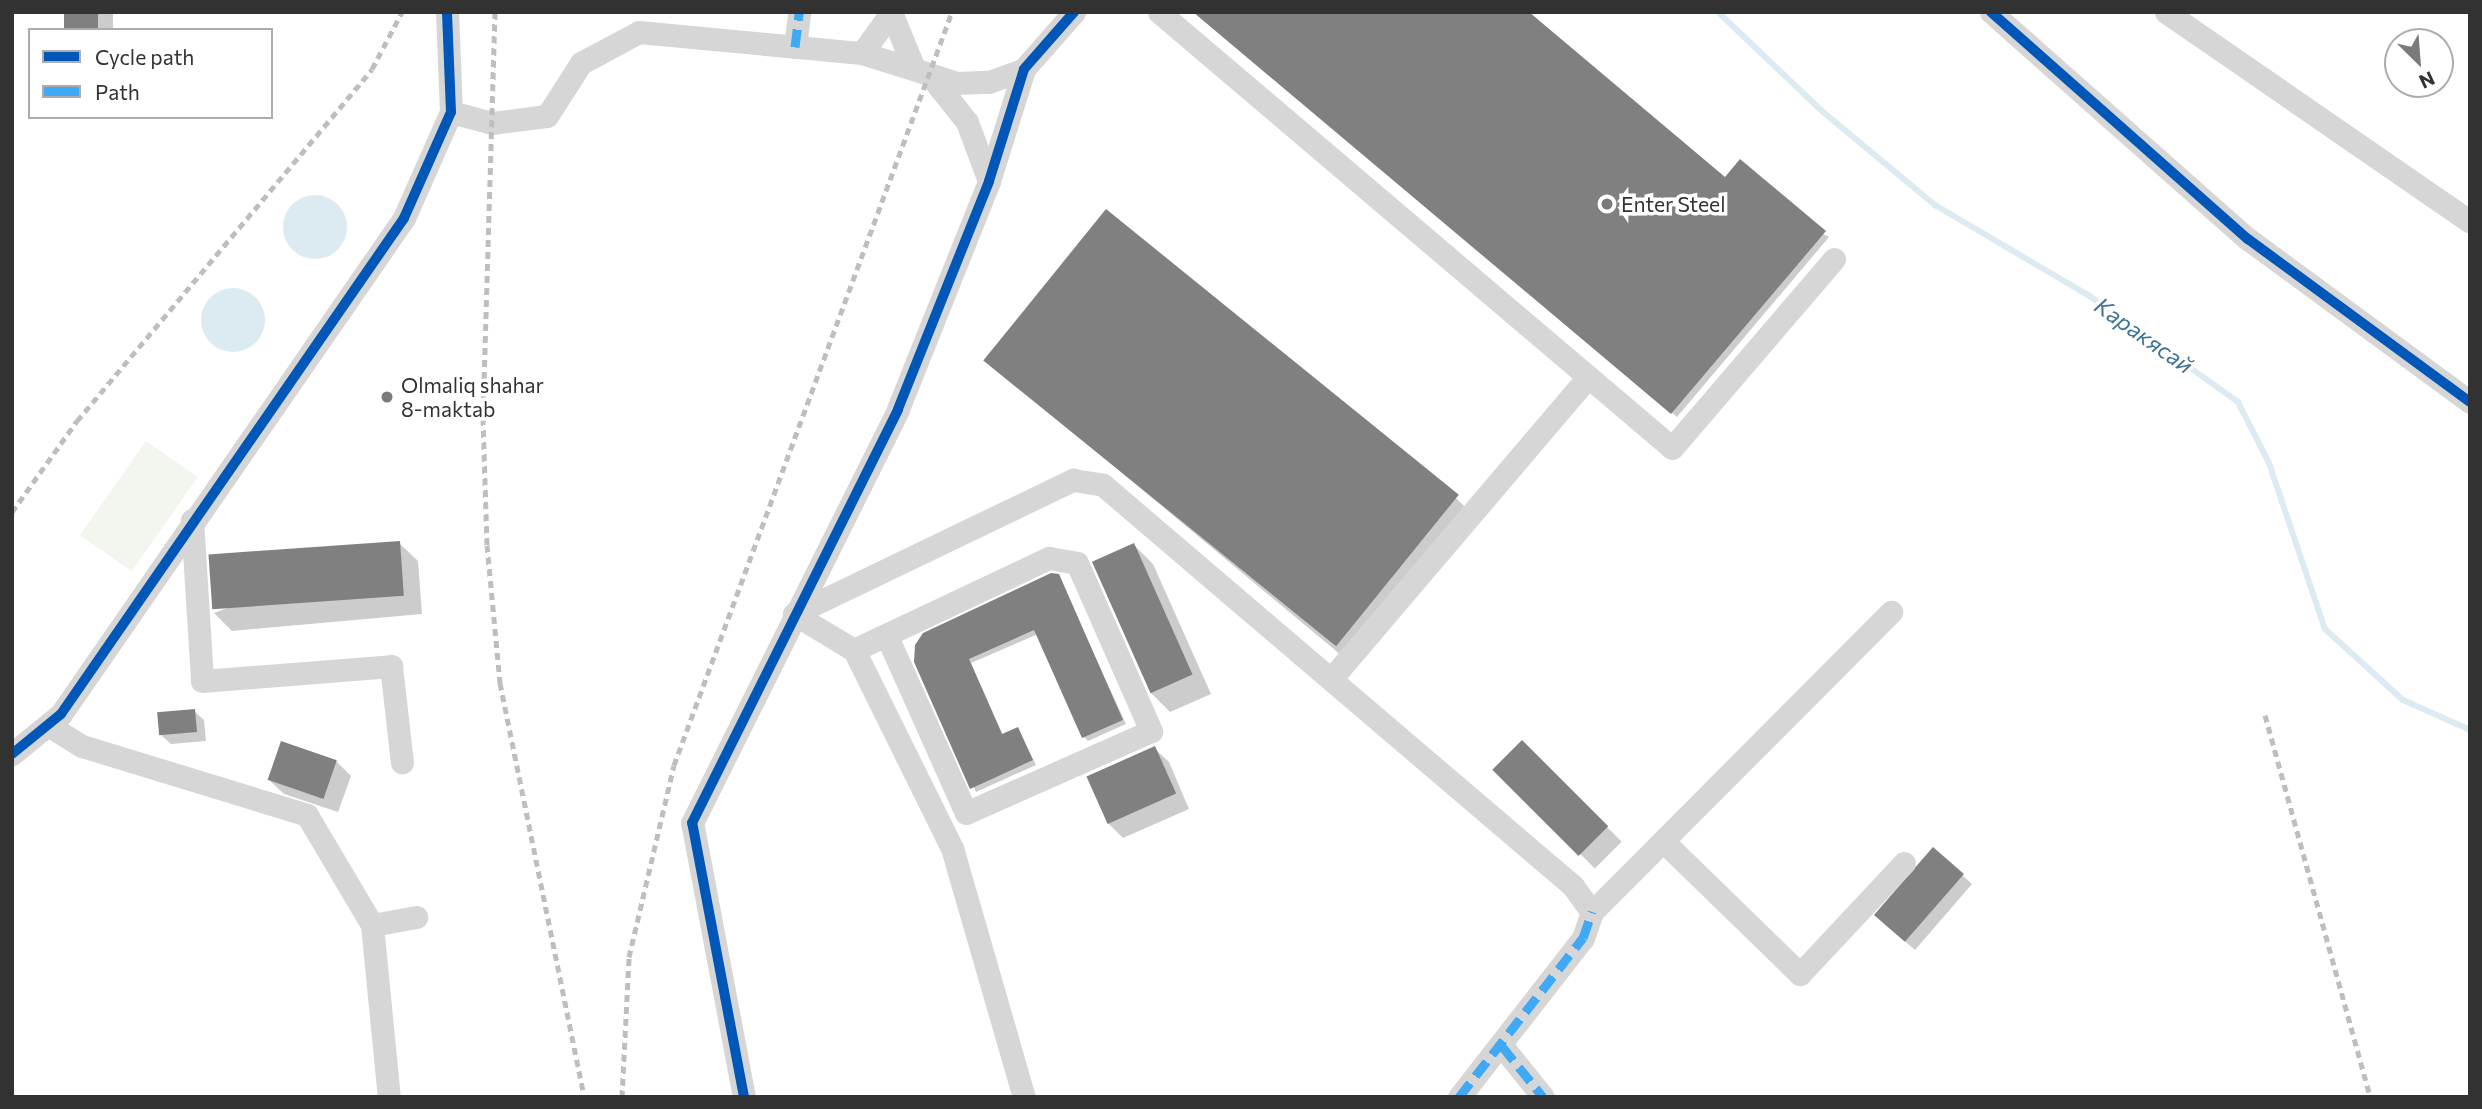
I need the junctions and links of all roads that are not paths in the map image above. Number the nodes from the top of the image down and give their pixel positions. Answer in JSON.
{"nodes":[{"id":1,"x":447,"y":12,"type":"edge"},
{"id":2,"x":799,"y":12,"type":"edge"},
{"id":3,"x":1074,"y":12,"type":"edge"},
{"id":4,"x":1159,"y":12,"type":"edge"},
{"id":5,"x":1991,"y":12,"type":"edge"},
{"id":6,"x":2166,"y":12,"type":"edge"},
{"id":7,"x":891,"y":13,"type":"edge"},
{"id":8,"x":795,"y":47,"type":"junction"},
{"id":9,"x":862,"y":53,"type":"junction"},
{"id":10,"x":1024,"y":69,"type":"junction"},
{"id":11,"x":921,"y":70,"type":"junction"},
{"id":12,"x":451,"y":112,"type":"junction"},
{"id":13,"x":989,"y":181,"type":"junction"},
{"id":14,"x":2470,"y":222,"type":"edge"},
{"id":15,"x":1834,"y":259,"type":"dead end"},
{"id":16,"x":1588,"y":377,"type":"junction"},
{"id":17,"x":2470,"y":402,"type":"edge"},
{"id":18,"x":192,"y":520,"type":"junction"},
{"id":19,"x":1891,"y":612,"type":"dead end"},
{"id":20,"x":794,"y":614,"type":"junction"},
{"id":21,"x":887,"y":636,"type":"junction"},
{"id":22,"x":854,"y":650,"type":"junction"},
{"id":23,"x":1331,"y":679,"type":"junction"},
{"id":24,"x":48,"y":725,"type":"junction"},
{"id":25,"x":14,"y":750,"type":"edge"},
{"id":26,"x":402,"y":762,"type":"dead end"},
{"id":27,"x":1663,"y":841,"type":"junction"},
{"id":28,"x":1903,"y":863,"type":"dead end"},
{"id":29,"x":1592,"y":912,"type":"junction"},
{"id":30,"x":416,"y":918,"type":"dead end"},
{"id":31,"x":372,"y":925,"type":"junction"},
{"id":32,"x":1502,"y":1046,"type":"junction"},
{"id":33,"x":389,"y":1097,"type":"edge"},
{"id":34,"x":744,"y":1097,"type":"edge"},
{"id":35,"x":1024,"y":1097,"type":"edge"},
{"id":36,"x":1459,"y":1097,"type":"edge"},
{"id":37,"x":1544,"y":1097,"type":"edge"}],
"edges":[{"from":1,"to":12,"type":"street"},
{"from":2,"to":8,"type":"street"},
{"from":3,"to":10,"type":"street"},
{"from":4,"to":16,"type":"street"},
{"from":5,"to":17,"type":"street"},
{"from":6,"to":14,"type":"street"},
{"from":7,"to":9,"type":"street"},
{"from":7,"to":11,"type":"street"},
{"from":8,"to":9,"type":"street"},
{"from":8,"to":12,"type":"street"},
{"from":9,"to":11,"type":"street"},
{"from":10,"to":11,"type":"street"},
{"from":10,"to":13,"type":"street"},
{"from":11,"to":13,"type":"street"},
{"from":12,"to":18,"type":"street"},
{"from":13,"to":20,"type":"street"},
{"from":15,"to":16,"type":"street"},
{"from":16,"to":23,"type":"street"},
{"from":18,"to":24,"type":"street"},
{"from":18,"to":26,"type":"street"},
{"from":19,"to":27,"type":"street"},
{"from":20,"to":22,"type":"street"},
{"from":20,"to":23,"type":"street"},
{"from":20,"to":34,"type":"street"},
{"from":21,"to":21,"type":"street"},
{"from":21,"to":22,"type":"street"},
{"from":22,"to":35,"type":"street"},
{"from":23,"to":29,"type":"street"},
{"from":24,"to":25,"type":"street"},
{"from":24,"to":31,"type":"street"},
{"from":27,"to":28,"type":"street"},
{"from":27,"to":29,"type":"street"},
{"from":29,"to":32,"type":"street"},
{"from":30,"to":31,"type":"street"},
{"from":31,"to":33,"type":"street"},
{"from":32,"to":36,"type":"street"},
{"from":32,"to":37,"type":"street"}]}
